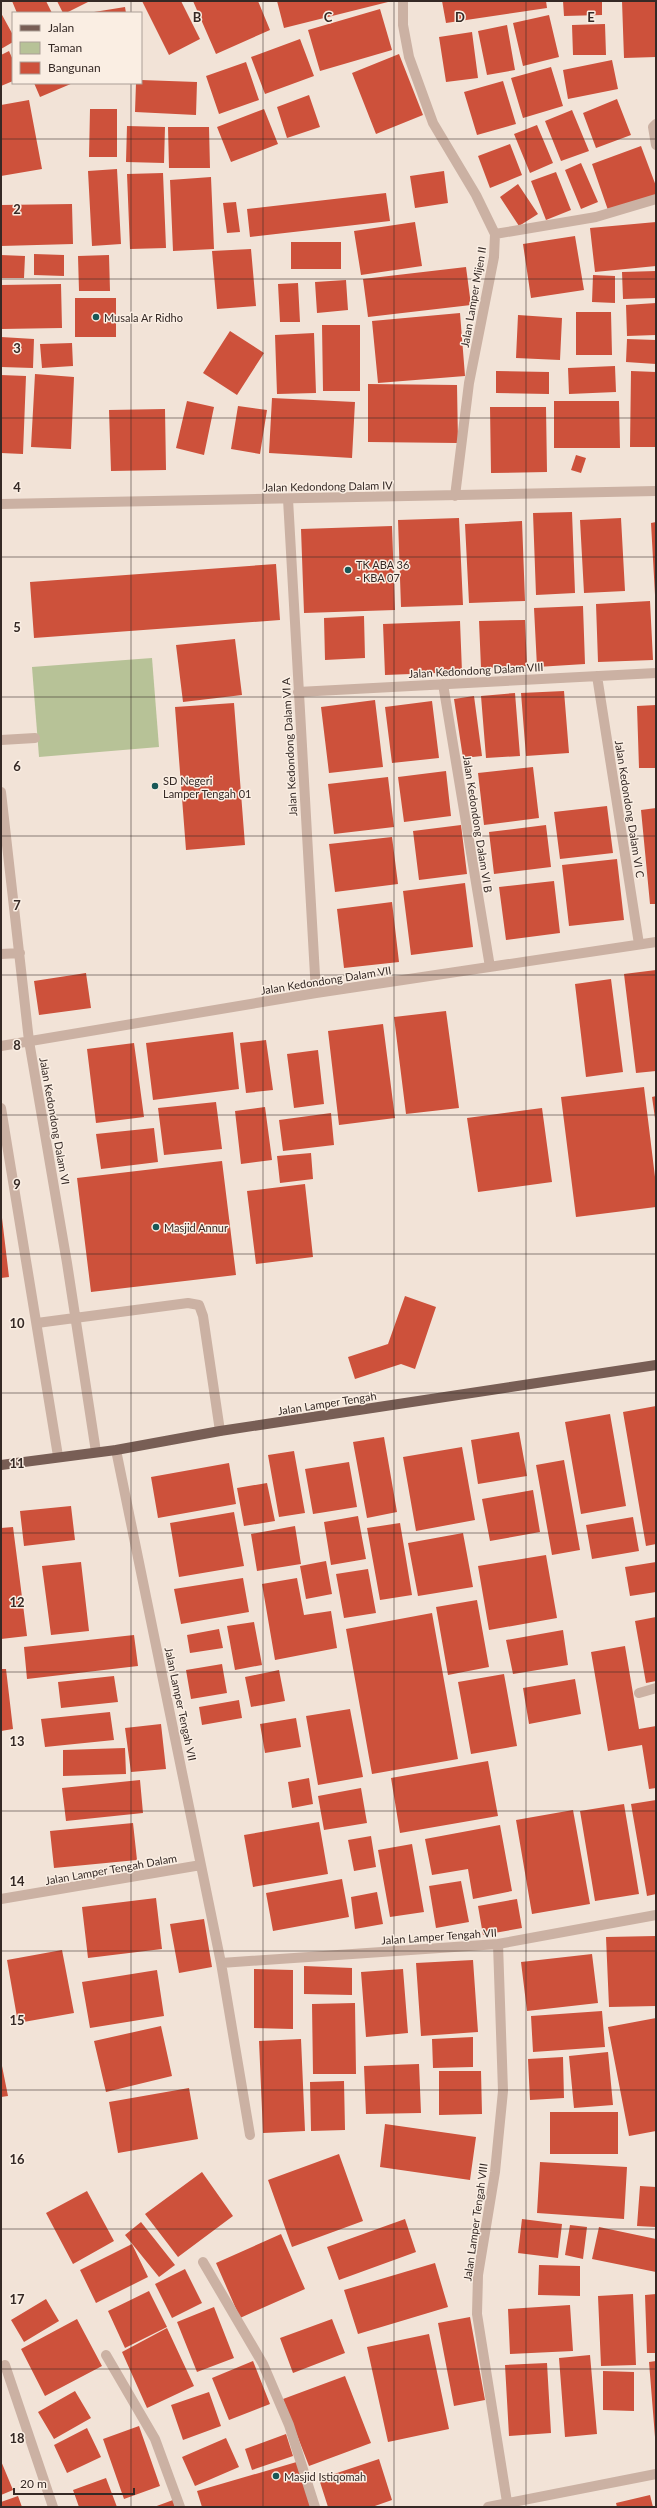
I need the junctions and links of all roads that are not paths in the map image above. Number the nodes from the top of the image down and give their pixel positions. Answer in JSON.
{"nodes":[{"id":1,"x":403,"y":1,"type":"edge"},
{"id":2,"x":656,"y":124,"type":"edge"},
{"id":3,"x":656,"y":145,"type":"edge"},
{"id":4,"x":656,"y":199,"type":"edge"},
{"id":5,"x":495,"y":234,"type":"junction"},
{"id":6,"x":656,"y":491,"type":"edge"},
{"id":7,"x":455,"y":496,"type":"junction"},
{"id":8,"x":288,"y":499,"type":"junction"},
{"id":9,"x":1,"y":504,"type":"edge"},
{"id":10,"x":656,"y":673,"type":"edge"},
{"id":11,"x":597,"y":676,"type":"junction"},
{"id":12,"x":443,"y":684,"type":"junction"},
{"id":13,"x":298,"y":692,"type":"junction"},
{"id":14,"x":35,"y":738,"type":"dead end"},
{"id":15,"x":1,"y":740,"type":"edge"},
{"id":16,"x":1,"y":792,"type":"edge"},
{"id":17,"x":656,"y":942,"type":"edge"},
{"id":18,"x":639,"y":944,"type":"junction"},
{"id":19,"x":20,"y":953,"type":"junction"},
{"id":20,"x":1,"y":954,"type":"edge"},
{"id":21,"x":490,"y":967,"type":"junction"},
{"id":22,"x":316,"y":993,"type":"junction"},
{"id":23,"x":29,"y":1041,"type":"junction"},
{"id":24,"x":1,"y":1046,"type":"edge"},
{"id":25,"x":1,"y":1108,"type":"edge"},
{"id":26,"x":75,"y":1317,"type":"junction"},
{"id":27,"x":37,"y":1323,"type":"junction"},
{"id":28,"x":656,"y":1365,"type":"edge"},
{"id":29,"x":220,"y":1431,"type":"junction"},
{"id":30,"x":116,"y":1450,"type":"junction"},
{"id":31,"x":96,"y":1452,"type":"junction"},
{"id":32,"x":58,"y":1456,"type":"junction"},
{"id":33,"x":1,"y":1465,"type":"edge"},
{"id":34,"x":656,"y":1688,"type":"edge"},
{"id":35,"x":639,"y":1693,"type":"dead end"},
{"id":36,"x":202,"y":1865,"type":"junction"},
{"id":37,"x":1,"y":1899,"type":"edge"},
{"id":38,"x":656,"y":1915,"type":"edge"},
{"id":39,"x":498,"y":1944,"type":"junction"},
{"id":40,"x":221,"y":1963,"type":"junction"},
{"id":41,"x":250,"y":2135,"type":"dead end"},
{"id":42,"x":203,"y":2262,"type":"dead end"},
{"id":43,"x":106,"y":2355,"type":"dead end"},
{"id":44,"x":5,"y":2366,"type":"dead end"},
{"id":45,"x":656,"y":2474,"type":"edge"},
{"id":46,"x":507,"y":2502,"type":"junction"},
{"id":47,"x":53,"y":2507,"type":"edge"},
{"id":48,"x":180,"y":2507,"type":"edge"},
{"id":49,"x":315,"y":2507,"type":"edge"},
{"id":50,"x":488,"y":2507,"type":"edge"}],
"edges":[{"from":1,"to":5,"type":"street","name":"Jalan Lamper Mijen II"},
{"from":2,"to":3,"type":"street"},
{"from":4,"to":5,"type":"street"},
{"from":5,"to":7,"type":"street","name":"Jalan Lamper Mijen II"},
{"from":6,"to":7,"type":"street","name":"Jalan Kedondong Dalam IV"},
{"from":7,"to":8,"type":"street","name":"Jalan Kedondong Dalam IV"},
{"from":8,"to":9,"type":"street","name":"Jalan Kedondong Dalam IV"},
{"from":8,"to":13,"type":"street","name":"Jalan Kedondong Dalam VI A"},
{"from":10,"to":11,"type":"street","name":"Jalan Kedondong Dalam VIII"},
{"from":11,"to":12,"type":"street","name":"Jalan Kedondong Dalam VIII"},
{"from":11,"to":18,"type":"street","name":"Jalan Kedondong Dalam VI C"},
{"from":12,"to":13,"type":"street","name":"Jalan Kedondong Dalam VIII"},
{"from":12,"to":21,"type":"street","name":"Jalan Kedondong Dalam VI B"},
{"from":13,"to":22,"type":"street","name":"Jalan Kedondong Dalam VI A"},
{"from":14,"to":15,"type":"street"},
{"from":16,"to":19,"type":"street","name":"Jalan Kedondong Dalam VI"},
{"from":17,"to":18,"type":"street","name":"Jalan Kedondong Dalam VII"},
{"from":18,"to":21,"type":"street","name":"Jalan Kedondong Dalam VII"},
{"from":19,"to":20,"type":"street"},
{"from":19,"to":23,"type":"street","name":"Jalan Kedondong Dalam VI"},
{"from":21,"to":22,"type":"street","name":"Jalan Kedondong Dalam VII"},
{"from":22,"to":23,"type":"street","name":"Jalan Kedondong Dalam VII"},
{"from":23,"to":24,"type":"street","name":"Jalan Kedondong Dalam VII"},
{"from":23,"to":26,"type":"street","name":"Jalan Kedondong Dalam VI"},
{"from":25,"to":27,"type":"street"},
{"from":26,"to":27,"type":"street"},
{"from":26,"to":29,"type":"street"},
{"from":26,"to":31,"type":"street","name":"Jalan Kedondong Dalam VI"},
{"from":27,"to":32,"type":"street"},
{"from":28,"to":29,"type":"main road","name":"Jalan Lamper Tengah"},
{"from":29,"to":30,"type":"main road","name":"Jalan Lamper Tengah"},
{"from":30,"to":31,"type":"main road","name":"Jalan Lamper Tengah"},
{"from":30,"to":36,"type":"street","name":"Jalan Lamper Tengah VII"},
{"from":31,"to":32,"type":"main road","name":"Jalan Lamper Tengah"},
{"from":32,"to":33,"type":"main road","name":"Jalan Lamper Tengah"},
{"from":34,"to":35,"type":"street"},
{"from":36,"to":37,"type":"street","name":"Jalan Lamper Tengah Dalam"},
{"from":36,"to":40,"type":"street","name":"Jalan Lamper Tengah VII"},
{"from":38,"to":39,"type":"street","name":"Jalan Lamper Tengah VII"},
{"from":39,"to":40,"type":"street","name":"Jalan Lamper Tengah VII"},
{"from":39,"to":46,"type":"street","name":"Jalan Lamper Tengah VIII"},
{"from":40,"to":41,"type":"street","name":"Jalan Lamper Tengah VII"},
{"from":42,"to":49,"type":"street"},
{"from":43,"to":48,"type":"street"},
{"from":44,"to":47,"type":"street"},
{"from":45,"to":46,"type":"street"},
{"from":46,"to":50,"type":"street"}]}
